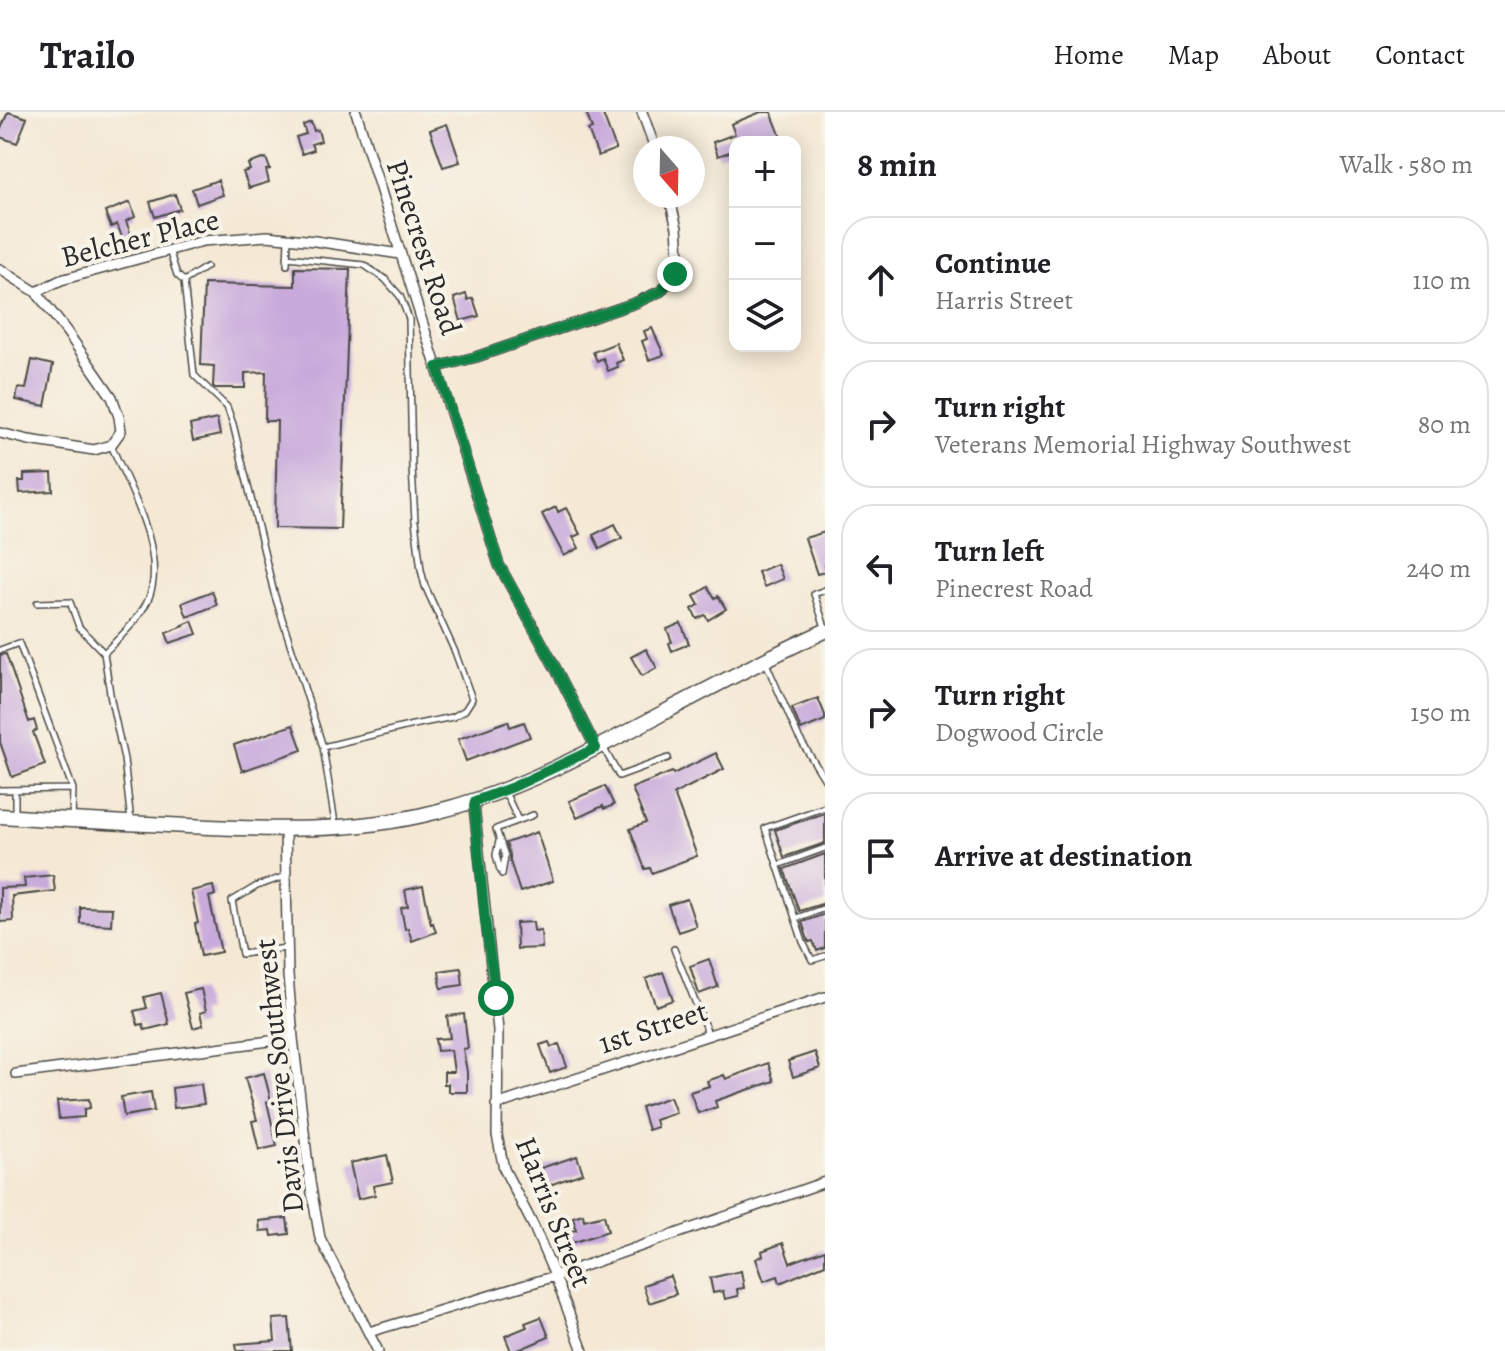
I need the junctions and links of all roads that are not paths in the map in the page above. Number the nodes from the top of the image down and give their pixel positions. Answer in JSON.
{"nodes":[{"id":1,"x":356,"y":112,"type":"edge"},
{"id":2,"x":642,"y":112,"type":"edge"},
{"id":3,"x":651,"y":136,"type":"edge"},
{"id":4,"x":672,"y":208,"type":"edge"},
{"id":5,"x":288,"y":238,"type":"junction"},
{"id":6,"x":169,"y":250,"type":"junction"},
{"id":7,"x":400,"y":254,"type":"junction"},
{"id":8,"x":287,"y":257,"type":"junction"},
{"id":9,"x":287,"y":265,"type":"dead end"},
{"id":10,"x":206,"y":267,"type":"dead end"},
{"id":11,"x":0,"y":269,"type":"edge"},
{"id":12,"x":184,"y":281,"type":"junction"},
{"id":13,"x":36,"y":292,"type":"junction"},
{"id":14,"x":437,"y":367,"type":"junction"},
{"id":15,"x":0,"y":433,"type":"edge"},
{"id":16,"x":111,"y":445,"type":"junction"},
{"id":17,"x":825,"y":590,"type":"edge"},
{"id":18,"x":37,"y":603,"type":"dead end"},
{"id":19,"x":825,"y":629,"type":"edge"},
{"id":20,"x":0,"y":650,"type":"edge"},
{"id":21,"x":104,"y":653,"type":"junction"},
{"id":22,"x":765,"y":661,"type":"junction"},
{"id":23,"x":599,"y":746,"type":"junction"},
{"id":24,"x":323,"y":747,"type":"junction"},
{"id":25,"x":668,"y":758,"type":"dead end"},
{"id":26,"x":825,"y":780,"type":"edge"},
{"id":27,"x":73,"y":789,"type":"junction"},
{"id":28,"x":0,"y":790,"type":"edge"},
{"id":29,"x":15,"y":790,"type":"junction"},
{"id":30,"x":504,"y":790,"type":"junction"},
{"id":31,"x":475,"y":801,"type":"junction"},
{"id":32,"x":825,"y":807,"type":"edge"},
{"id":33,"x":533,"y":815,"type":"dead end"},
{"id":34,"x":8,"y":817,"type":"edge"},
{"id":35,"x":72,"y":820,"type":"junction"},
{"id":36,"x":518,"y":820,"type":"junction"},
{"id":37,"x":131,"y":823,"type":"junction"},
{"id":38,"x":336,"y":828,"type":"junction"},
{"id":39,"x":285,"y":830,"type":"junction"},
{"id":40,"x":500,"y":841,"type":"junction"},
{"id":41,"x":825,"y":848,"type":"edge"},
{"id":42,"x":778,"y":865,"type":"junction"},
{"id":43,"x":286,"y":876,"type":"junction"},
{"id":44,"x":825,"y":908,"type":"edge"},
{"id":45,"x":795,"y":919,"type":"junction"},
{"id":46,"x":287,"y":948,"type":"junction"},
{"id":47,"x":674,"y":949,"type":"dead end"},
{"id":48,"x":825,"y":956,"type":"edge"},
{"id":49,"x":825,"y":997,"type":"edge"},
{"id":50,"x":708,"y":1034,"type":"junction"},
{"id":51,"x":293,"y":1038,"type":"junction"},
{"id":52,"x":16,"y":1074,"type":"dead end"},
{"id":53,"x":496,"y":1105,"type":"junction"},
{"id":54,"x":825,"y":1182,"type":"edge"},
{"id":55,"x":555,"y":1276,"type":"junction"},
{"id":56,"x":369,"y":1332,"type":"junction"},
{"id":57,"x":378,"y":1351,"type":"edge"},
{"id":58,"x":583,"y":1351,"type":"edge"}],
"edges":[{"from":1,"to":7,"type":"street","name":"Pinecrest Road"},
{"from":2,"to":3,"type":"street"},
{"from":4,"to":14,"type":"street"},
{"from":5,"to":6,"type":"street","name":"Belcher Place"},
{"from":5,"to":7,"type":"street","name":"Belcher Place"},
{"from":5,"to":8,"type":"lane"},
{"from":6,"to":12,"type":"lane"},
{"from":6,"to":13,"type":"street","name":"Belcher Place"},
{"from":7,"to":14,"type":"street","name":"Pinecrest Road"},
{"from":8,"to":9,"type":"lane"},
{"from":8,"to":24,"type":"lane"},
{"from":10,"to":12,"type":"lane"},
{"from":11,"to":13,"type":"street"},
{"from":12,"to":24,"type":"lane"},
{"from":13,"to":16,"type":"street"},
{"from":14,"to":23,"type":"street","name":"Pinecrest Road"},
{"from":15,"to":16,"type":"street"},
{"from":16,"to":21,"type":"lane"},
{"from":17,"to":19,"type":"lane"},
{"from":18,"to":21,"type":"lane"},
{"from":19,"to":22,"type":"main road"},
{"from":20,"to":27,"type":"lane"},
{"from":21,"to":37,"type":"lane"},
{"from":22,"to":23,"type":"main road"},
{"from":22,"to":26,"type":"lane"},
{"from":23,"to":25,"type":"lane"},
{"from":23,"to":30,"type":"main road"},
{"from":24,"to":38,"type":"lane"},
{"from":27,"to":29,"type":"lane"},
{"from":27,"to":35,"type":"lane"},
{"from":28,"to":29,"type":"lane"},
{"from":29,"to":34,"type":"lane"},
{"from":30,"to":31,"type":"main road"},
{"from":30,"to":36,"type":"lane"},
{"from":31,"to":38,"type":"main road"},
{"from":31,"to":53,"type":"street","name":"Harris Street"},
{"from":32,"to":42,"type":"lane"},
{"from":33,"to":36,"type":"lane"},
{"from":34,"to":35,"type":"main road"},
{"from":35,"to":37,"type":"main road"},
{"from":36,"to":40,"type":"lane"},
{"from":37,"to":39,"type":"main road"},
{"from":38,"to":39,"type":"main road"},
{"from":39,"to":43,"type":"street","name":"Davis Drive Southwest"},
{"from":40,"to":40,"type":"lane"},
{"from":41,"to":42,"type":"lane"},
{"from":42,"to":45,"type":"lane"},
{"from":43,"to":46,"type":"street","name":"Davis Drive Southwest"},
{"from":43,"to":46,"type":"lane"},
{"from":44,"to":45,"type":"lane"},
{"from":45,"to":48,"type":"lane"},
{"from":46,"to":51,"type":"street","name":"Davis Drive Southwest"},
{"from":47,"to":50,"type":"lane"},
{"from":49,"to":50,"type":"street","name":"1st Street"},
{"from":50,"to":53,"type":"street","name":"1st Street"},
{"from":51,"to":52,"type":"street"},
{"from":51,"to":56,"type":"street","name":"Davis Drive Southwest"},
{"from":53,"to":55,"type":"street","name":"Harris Street"},
{"from":54,"to":55,"type":"street"},
{"from":55,"to":56,"type":"street"},
{"from":55,"to":58,"type":"street","name":"Harris Street"},
{"from":56,"to":57,"type":"street","name":"Davis Drive Southwest"}]}
